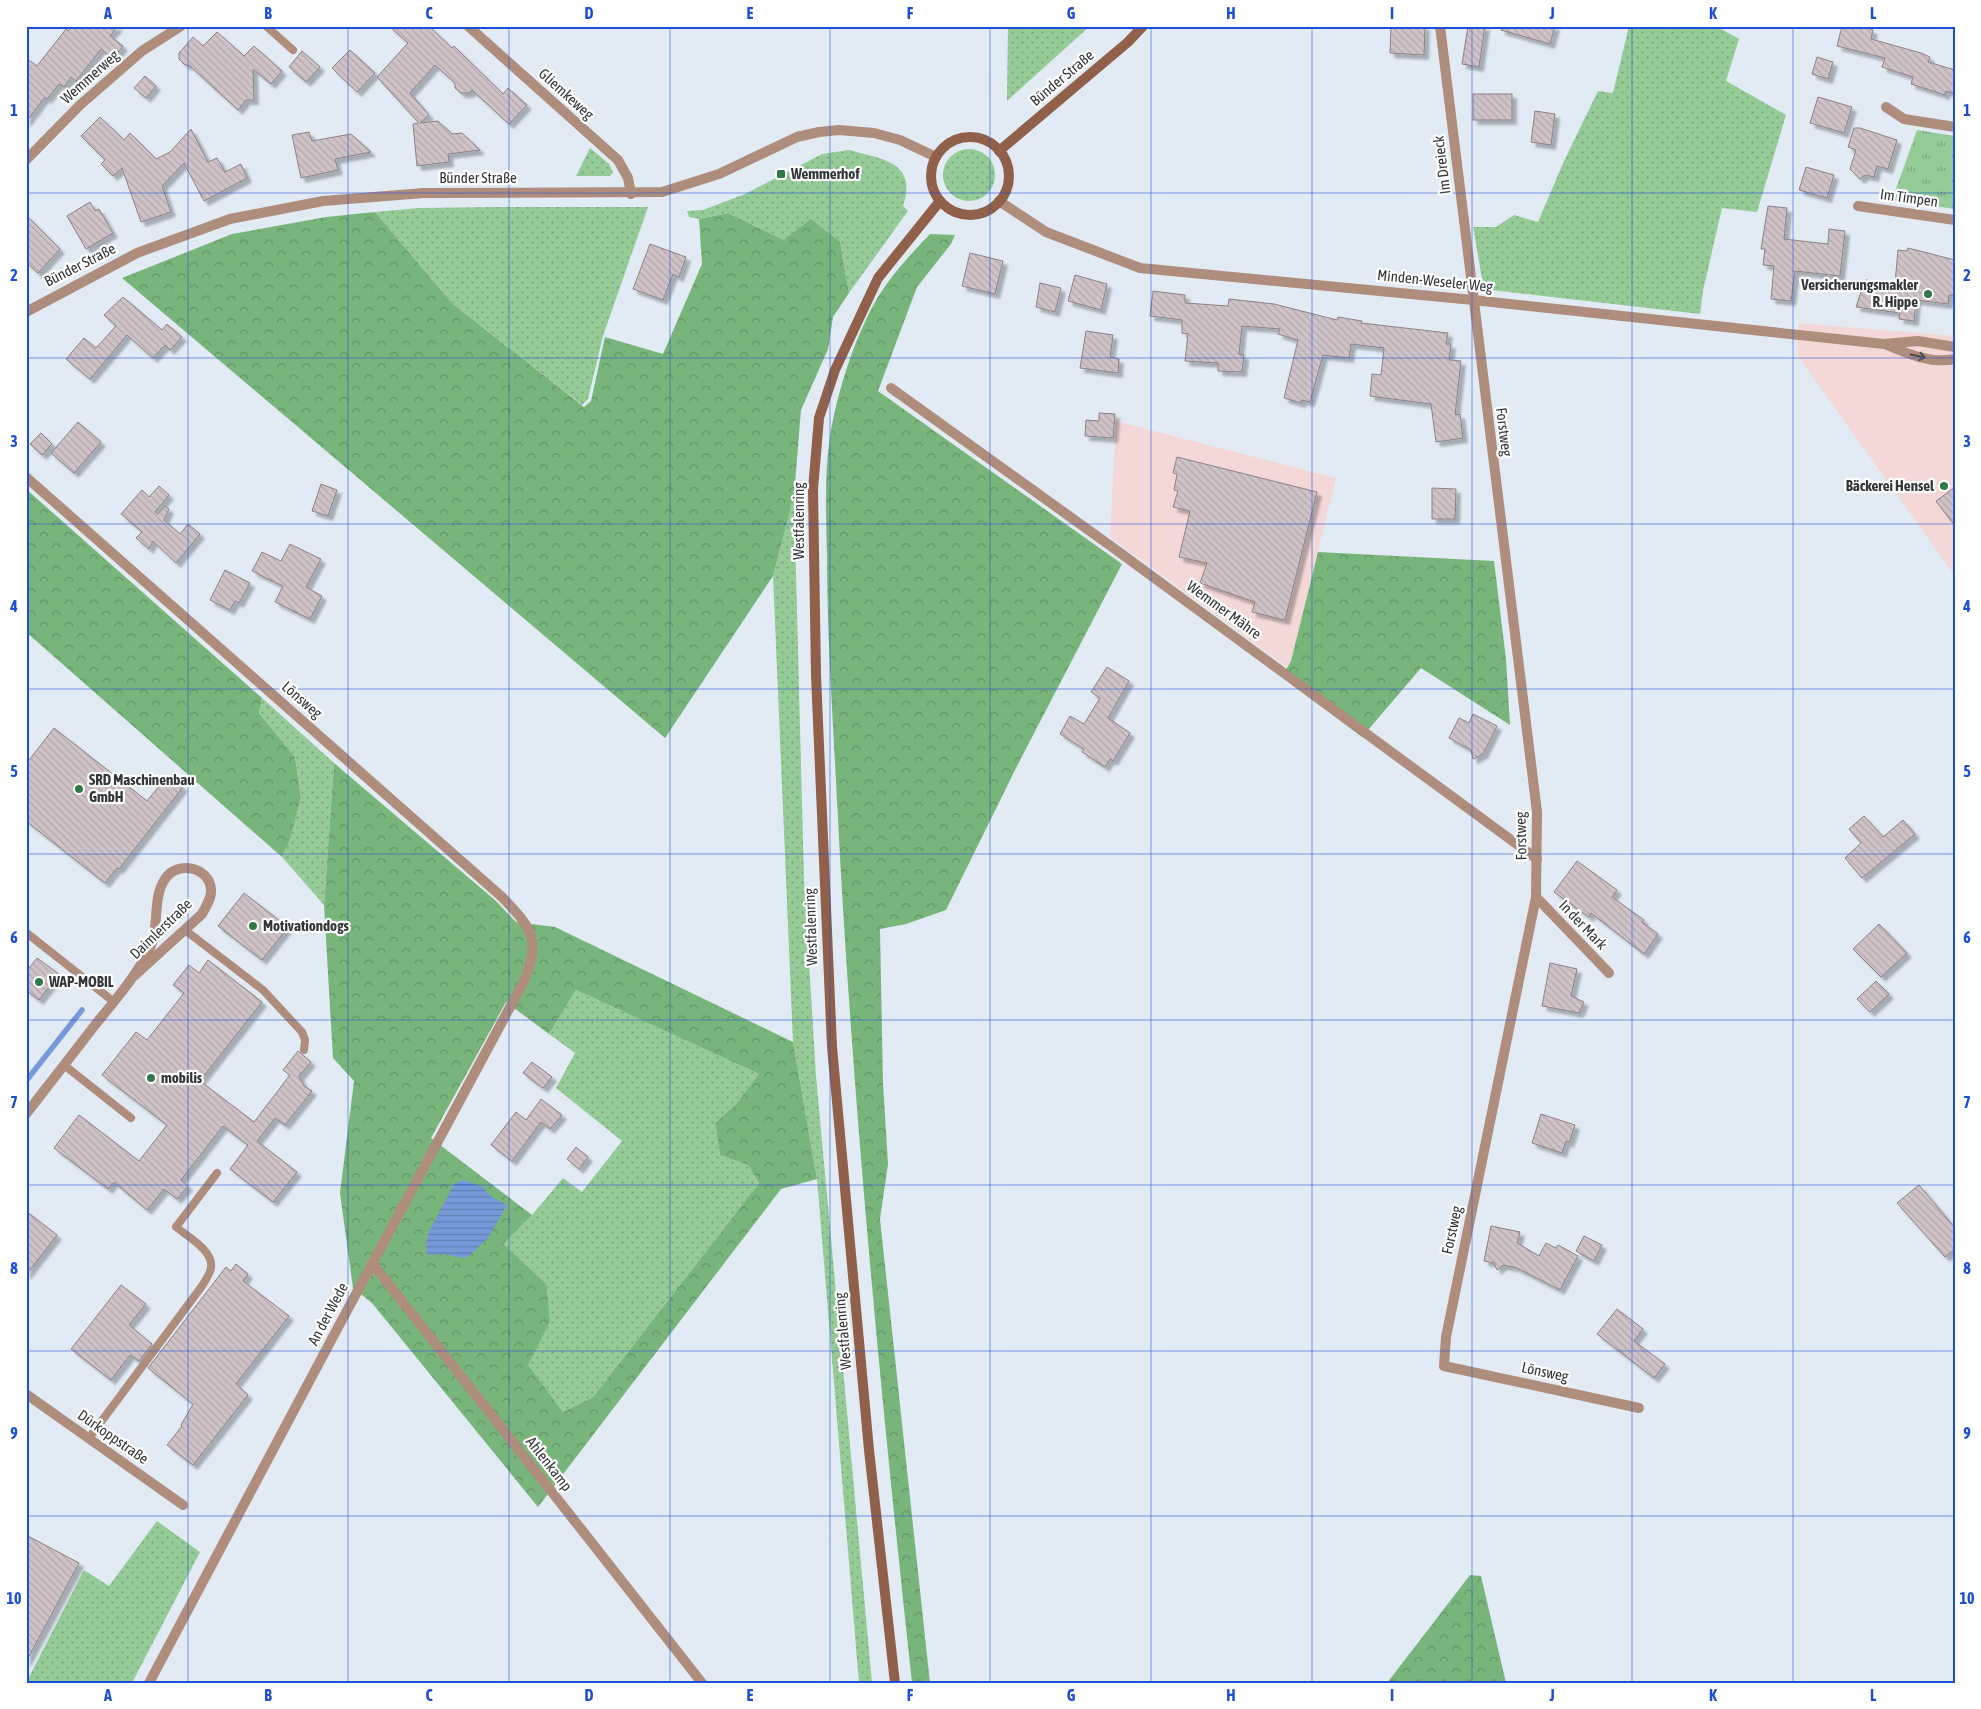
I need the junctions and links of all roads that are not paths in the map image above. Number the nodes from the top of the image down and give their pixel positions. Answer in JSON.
{"nodes":[{"id":1,"x":181,"y":26,"type":"edge"},
{"id":2,"x":266,"y":26,"type":"edge"},
{"id":3,"x":468,"y":26,"type":"edge"},
{"id":4,"x":1143,"y":26,"type":"edge"},
{"id":5,"x":1440,"y":26,"type":"edge"},
{"id":6,"x":294,"y":50,"type":"dead end"},
{"id":7,"x":1886,"y":107,"type":"dead end"},
{"id":8,"x":1955,"y":127,"type":"edge"},
{"id":9,"x":999,"y":151,"type":"junction"},
{"id":10,"x":936,"y":157,"type":"junction"},
{"id":11,"x":26,"y":160,"type":"edge"},
{"id":12,"x":632,"y":194,"type":"junction"},
{"id":13,"x":940,"y":201,"type":"junction"},
{"id":14,"x":999,"y":201,"type":"junction"},
{"id":15,"x":1858,"y":206,"type":"dead end"},
{"id":16,"x":1955,"y":220,"type":"edge"},
{"id":17,"x":1473,"y":300,"type":"junction"},
{"id":18,"x":26,"y":312,"type":"edge"},
{"id":19,"x":1884,"y":344,"type":"junction"},
{"id":20,"x":1955,"y":347,"type":"edge"},
{"id":21,"x":1955,"y":359,"type":"edge"},
{"id":22,"x":891,"y":388,"type":"dead end"},
{"id":23,"x":26,"y":477,"type":"edge"},
{"id":24,"x":1537,"y":859,"type":"junction"},
{"id":25,"x":1536,"y":897,"type":"junction"},
{"id":26,"x":185,"y":930,"type":"junction"},
{"id":27,"x":28,"y":934,"type":"dead end"},
{"id":28,"x":533,"y":960,"type":"joint"},
{"id":29,"x":1609,"y":973,"type":"dead end"},
{"id":30,"x":134,"y":976,"type":"junction"},
{"id":31,"x":114,"y":1002,"type":"junction"},
{"id":32,"x":304,"y":1050,"type":"dead end"},
{"id":33,"x":64,"y":1065,"type":"junction"},
{"id":34,"x":26,"y":1114,"type":"edge"},
{"id":35,"x":131,"y":1118,"type":"dead end"},
{"id":36,"x":217,"y":1172,"type":"dead end"},
{"id":37,"x":372,"y":1263,"type":"junction"},
{"id":38,"x":1444,"y":1366,"type":"joint"},
{"id":39,"x":26,"y":1394,"type":"edge"},
{"id":40,"x":1640,"y":1408,"type":"dead end"},
{"id":41,"x":89,"y":1438,"type":"junction"},
{"id":42,"x":184,"y":1505,"type":"dead end"},
{"id":43,"x":150,"y":1683,"type":"edge"},
{"id":44,"x":702,"y":1683,"type":"edge"},
{"id":45,"x":894,"y":1683,"type":"edge"}],
"edges":[{"from":1,"to":11,"type":"street","name":"Wemmerweg"},
{"from":2,"to":6,"type":"lane"},
{"from":3,"to":12,"type":"street","name":"Gliemkeweg"},
{"from":4,"to":9,"type":"main road","name":"Bünder Straße"},
{"from":5,"to":17,"type":"street","name":"Im Dreieck"},
{"from":7,"to":8,"type":"street"},
{"from":9,"to":10,"type":"main road"},
{"from":9,"to":14,"type":"main road"},
{"from":10,"to":12,"type":"street","name":"Bünder Straße"},
{"from":10,"to":13,"type":"main road"},
{"from":12,"to":18,"type":"street","name":"Bünder Straße"},
{"from":13,"to":14,"type":"main road"},
{"from":13,"to":45,"type":"main road","name":"Westfalenring"},
{"from":14,"to":17,"type":"street","name":"Minden-Weseler Weg"},
{"from":15,"to":16,"type":"street","name":"Im Timpen"},
{"from":17,"to":19,"type":"street","name":"Minden-Weseler Weg"},
{"from":17,"to":24,"type":"street","name":"Forstweg"},
{"from":19,"to":20,"type":"street","name":"Minden-Weseler Weg"},
{"from":19,"to":21,"type":"street","name":"Minden-Weseler Weg","one_way":true},
{"from":22,"to":24,"type":"street","name":"Wemmer Mähre"},
{"from":23,"to":28,"type":"street","name":"Lönsweg"},
{"from":24,"to":25,"type":"street","name":"Forstweg"},
{"from":25,"to":29,"type":"street","name":"In der Mark"},
{"from":25,"to":38,"type":"street","name":"Forstweg"},
{"from":26,"to":30,"type":"street","name":"Daimlerstraße"},
{"from":26,"to":30,"type":"street","name":"Daimlerstraße"},
{"from":26,"to":32,"type":"lane"},
{"from":27,"to":31,"type":"lane"},
{"from":28,"to":37,"type":"street","name":"An der Wede"},
{"from":30,"to":31,"type":"street","name":"Daimlerstraße"},
{"from":31,"to":33,"type":"street","name":"Daimlerstraße"},
{"from":33,"to":34,"type":"street","name":"Daimlerstraße"},
{"from":33,"to":35,"type":"lane"},
{"from":36,"to":41,"type":"lane"},
{"from":37,"to":43,"type":"street","name":"An der Wede"},
{"from":37,"to":44,"type":"street","name":"Ahlenkamp"},
{"from":38,"to":40,"type":"street","name":"Lönsweg"},
{"from":39,"to":41,"type":"street","name":"Dürkoppstraße"},
{"from":41,"to":42,"type":"street","name":"Dürkoppstraße"}]}
